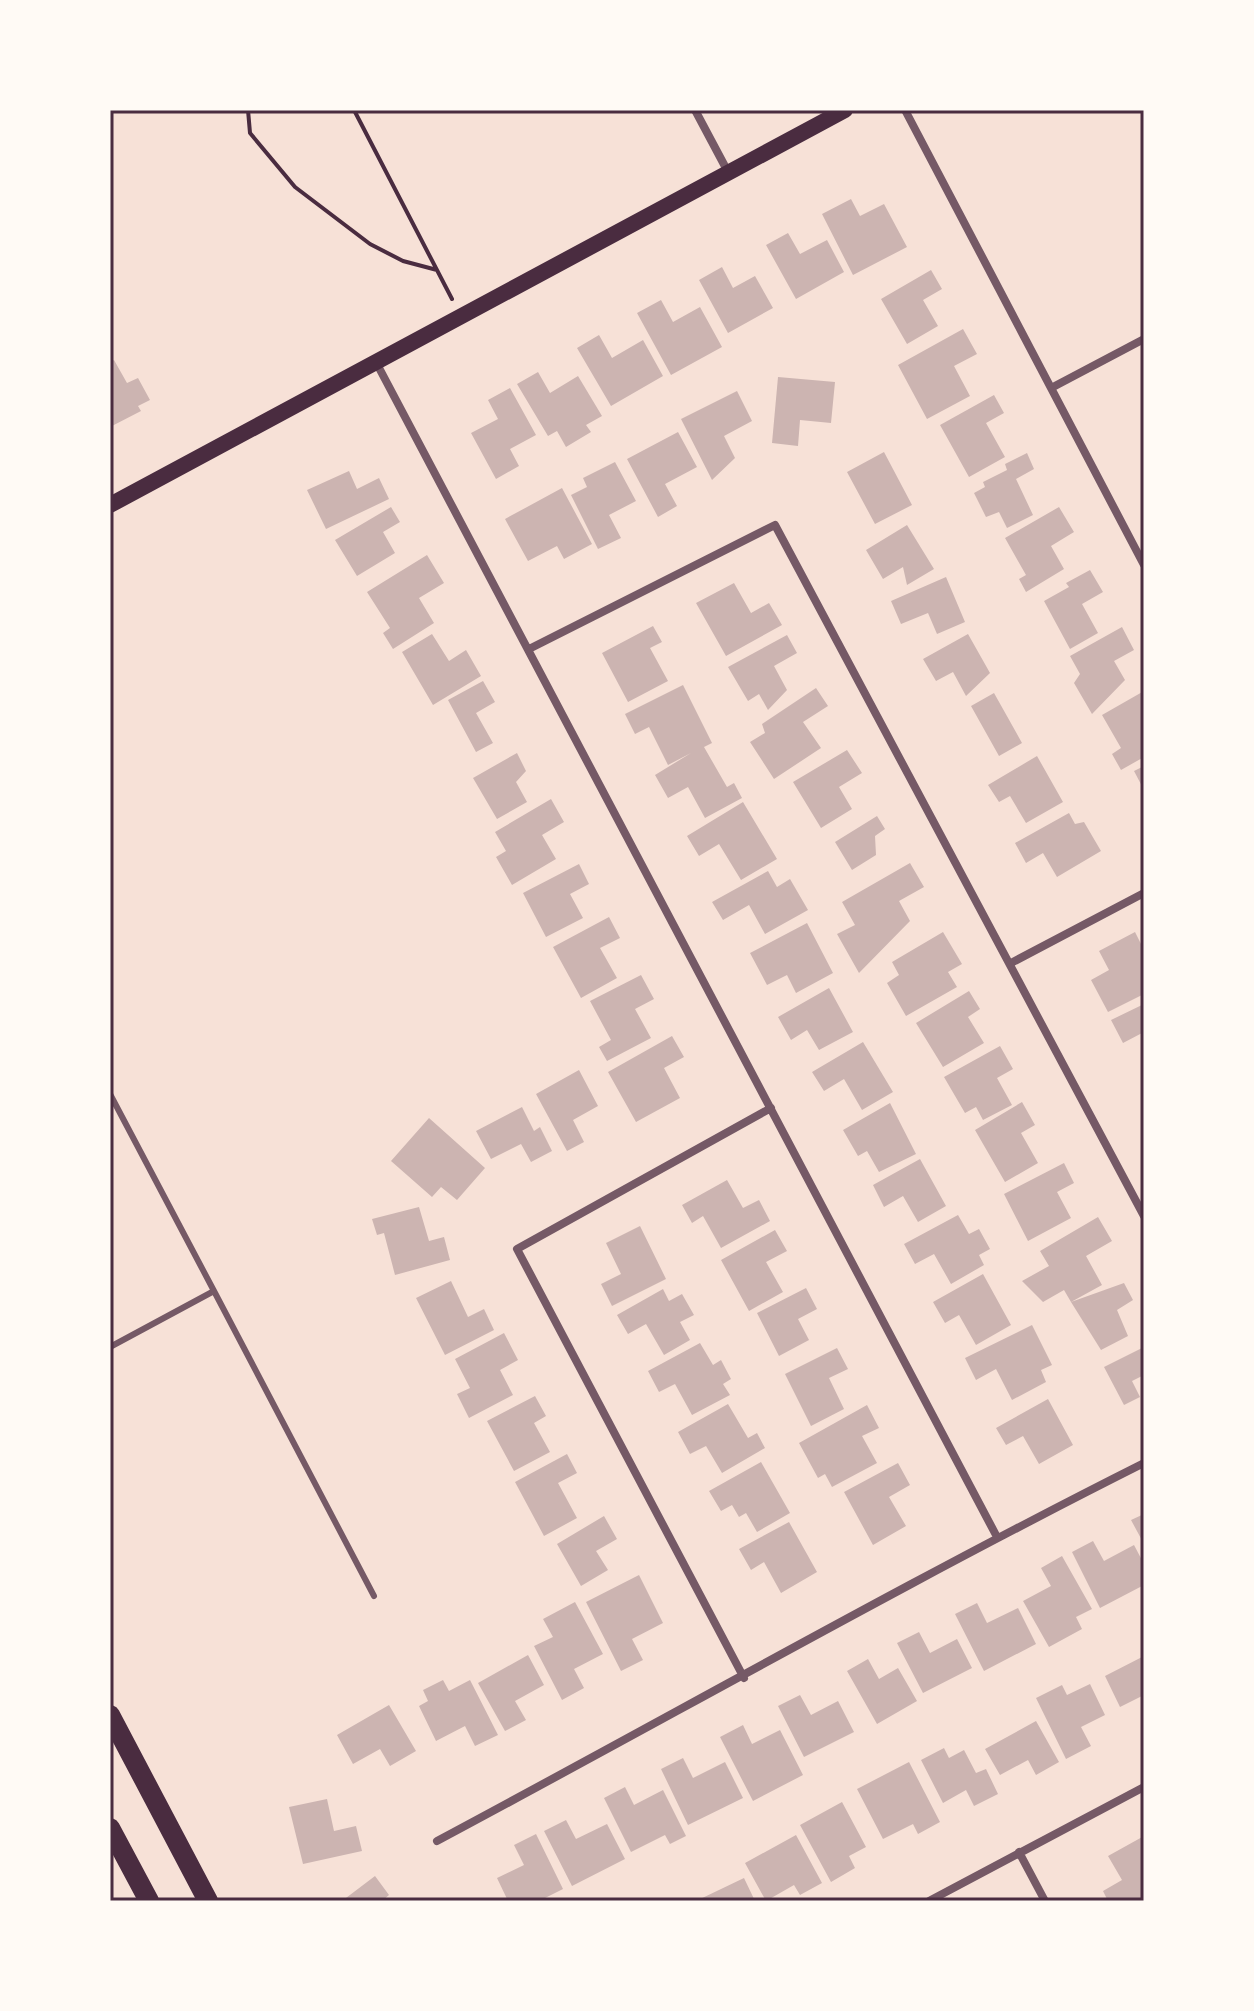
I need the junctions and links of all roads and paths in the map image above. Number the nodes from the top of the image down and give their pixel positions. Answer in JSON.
{"nodes":[{"id":1,"x":248,"y":110,"type":"edge"},
{"id":2,"x":354,"y":110,"type":"edge"},
{"id":3,"x":695,"y":110,"type":"edge"},
{"id":4,"x":845,"y":110,"type":"edge"},
{"id":5,"x":905,"y":110,"type":"edge"},
{"id":6,"x":728,"y":172,"type":"junction"},
{"id":7,"x":437,"y":270,"type":"junction"},
{"id":8,"x":462,"y":319,"type":"junction"},
{"id":9,"x":1144,"y":339,"type":"edge"},
{"id":10,"x":377,"y":364,"type":"junction"},
{"id":11,"x":1053,"y":387,"type":"junction"},
{"id":12,"x":110,"y":505,"type":"edge"},
{"id":13,"x":1144,"y":565,"type":"edge"},
{"id":14,"x":529,"y":649,"type":"junction"},
{"id":15,"x":1144,"y":893,"type":"edge"},
{"id":16,"x":1011,"y":963,"type":"junction"},
{"id":17,"x":110,"y":1094,"type":"edge"},
{"id":18,"x":771,"y":1108,"type":"junction"},
{"id":19,"x":1144,"y":1216,"type":"edge"},
{"id":20,"x":214,"y":1291,"type":"junction"},
{"id":21,"x":110,"y":1347,"type":"edge"},
{"id":22,"x":1144,"y":1463,"type":"edge"},
{"id":23,"x":997,"y":1537,"type":"junction"},
{"id":24,"x":374,"y":1596,"type":"dead end"},
{"id":25,"x":744,"y":1678,"type":"junction"},
{"id":26,"x":110,"y":1715,"type":"edge"},
{"id":27,"x":1144,"y":1787,"type":"edge"},
{"id":28,"x":110,"y":1828,"type":"edge"},
{"id":29,"x":437,"y":1841,"type":"dead end"},
{"id":30,"x":1019,"y":1852,"type":"junction"},
{"id":31,"x":149,"y":1901,"type":"edge"},
{"id":32,"x":208,"y":1901,"type":"edge"},
{"id":33,"x":929,"y":1901,"type":"edge"},
{"id":34,"x":1045,"y":1901,"type":"edge"}],
"edges":[{"from":1,"to":7,"type":"path"},
{"from":2,"to":7,"type":"path"},
{"from":3,"to":6,"type":"street"},
{"from":4,"to":6,"type":"main road"},
{"from":5,"to":11,"type":"street"},
{"from":6,"to":8,"type":"main road"},
{"from":7,"to":8,"type":"path"},
{"from":8,"to":10,"type":"main road"},
{"from":9,"to":11,"type":"street"},
{"from":10,"to":12,"type":"main road"},
{"from":10,"to":14,"type":"street"},
{"from":11,"to":13,"type":"street"},
{"from":14,"to":16,"type":"street"},
{"from":14,"to":18,"type":"street"},
{"from":15,"to":16,"type":"street"},
{"from":16,"to":19,"type":"street"},
{"from":17,"to":20,"type":"lane"},
{"from":18,"to":23,"type":"street"},
{"from":18,"to":25,"type":"street"},
{"from":20,"to":21,"type":"lane"},
{"from":20,"to":24,"type":"lane"},
{"from":22,"to":23,"type":"street"},
{"from":23,"to":25,"type":"street"},
{"from":25,"to":29,"type":"street"},
{"from":26,"to":32,"type":"main road"},
{"from":27,"to":30,"type":"street"},
{"from":28,"to":31,"type":"main road"},
{"from":30,"to":33,"type":"street"},
{"from":30,"to":34,"type":"street"}]}
